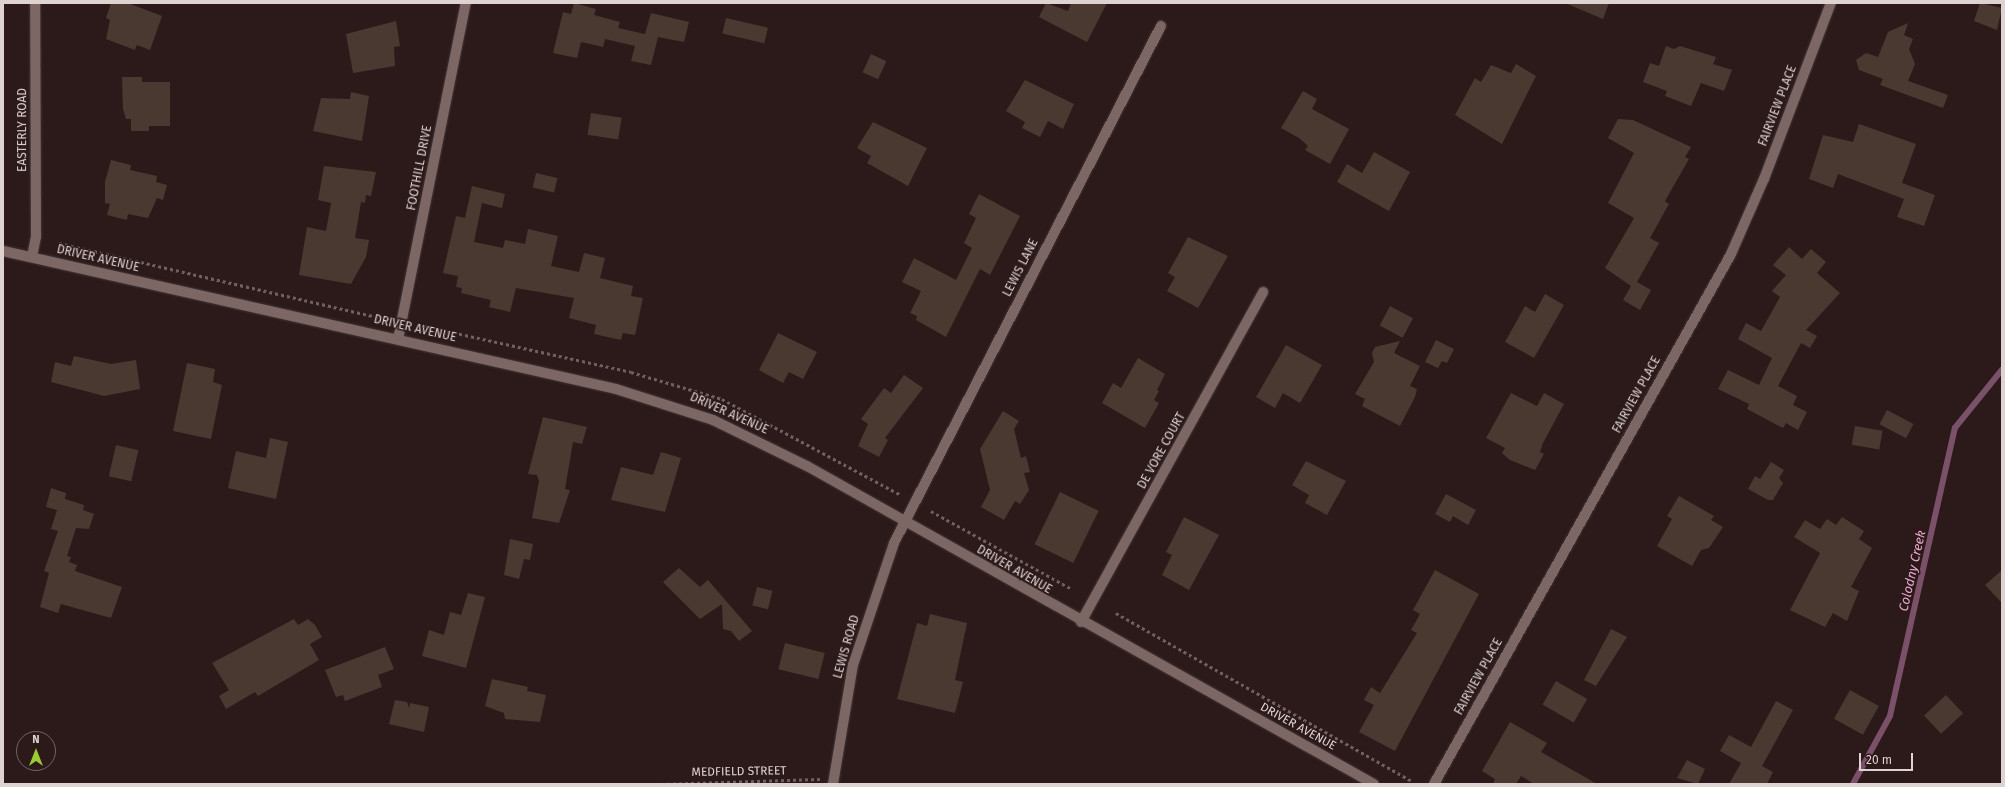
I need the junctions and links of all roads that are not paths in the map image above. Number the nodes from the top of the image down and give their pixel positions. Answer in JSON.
{"nodes":[{"id":1,"x":35,"y":3,"type":"edge"},
{"id":2,"x":466,"y":3,"type":"edge"},
{"id":3,"x":1831,"y":3,"type":"edge"},
{"id":4,"x":1161,"y":26,"type":"dead end"},
{"id":5,"x":3,"y":251,"type":"edge"},
{"id":6,"x":32,"y":257,"type":"junction"},
{"id":7,"x":1263,"y":292,"type":"dead end"},
{"id":8,"x":398,"y":339,"type":"junction"},
{"id":9,"x":904,"y":522,"type":"junction"},
{"id":10,"x":1081,"y":622,"type":"junction"},
{"id":11,"x":833,"y":784,"type":"edge"},
{"id":12,"x":1374,"y":784,"type":"edge"},
{"id":13,"x":1434,"y":784,"type":"edge"}],
"edges":[{"from":1,"to":6,"type":"street","name":"EASTERLY ROAD"},
{"from":2,"to":8,"type":"street","name":"FOOTHILL DRIVE"},
{"from":3,"to":13,"type":"street","name":"FAIRVIEW PLACE"},
{"from":4,"to":9,"type":"street","name":"LEWIS LANE"},
{"from":5,"to":6,"type":"street","name":"DRIVER AVENUE"},
{"from":6,"to":8,"type":"street","name":"DRIVER AVENUE"},
{"from":7,"to":10,"type":"street","name":"DE VORE COURT"},
{"from":8,"to":9,"type":"street","name":"DRIVER AVENUE"},
{"from":9,"to":10,"type":"street","name":"DRIVER AVENUE"},
{"from":9,"to":11,"type":"street","name":"LEWIS ROAD"},
{"from":10,"to":12,"type":"street","name":"DRIVER AVENUE"}]}
